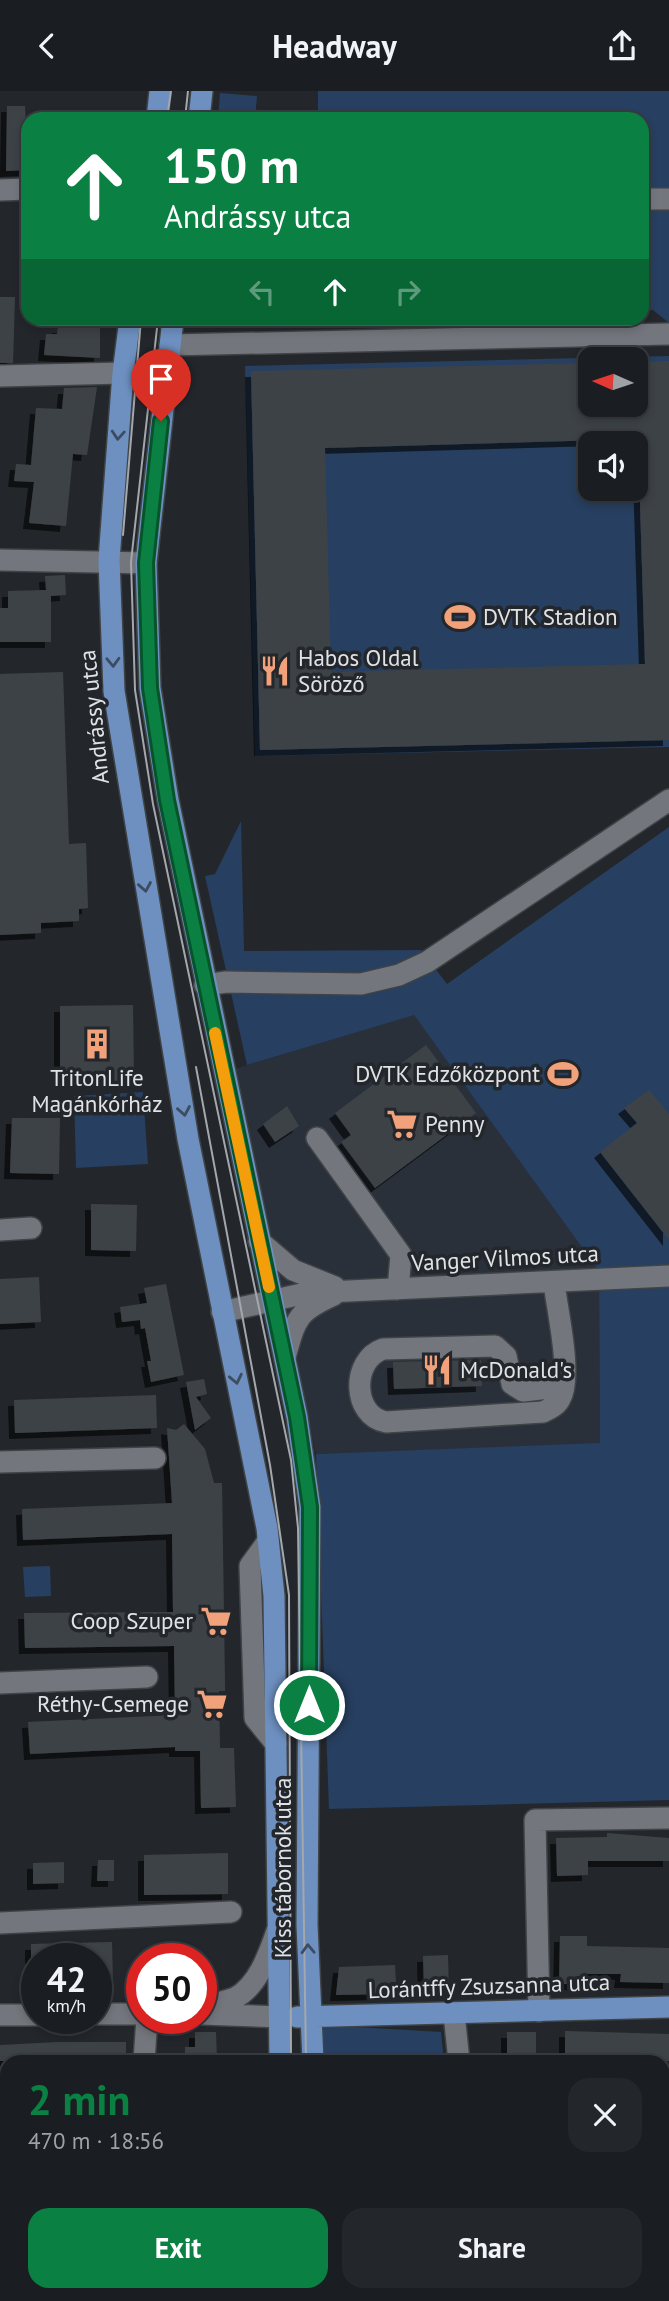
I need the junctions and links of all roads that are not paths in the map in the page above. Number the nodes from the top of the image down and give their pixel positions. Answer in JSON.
{"nodes":[{"id":1,"x":160,"y":91,"type":"edge"},
{"id":2,"x":202,"y":91,"type":"edge"},
{"id":3,"x":158,"y":112,"type":"edge"},
{"id":4,"x":200,"y":112,"type":"edge"},
{"id":5,"x":0,"y":190,"type":"edge"},
{"id":6,"x":21,"y":190,"type":"edge"},
{"id":7,"x":649,"y":199,"type":"edge"},
{"id":8,"x":669,"y":199,"type":"edge"},
{"id":9,"x":129,"y":326,"type":"edge"},
{"id":10,"x":172,"y":326,"type":"edge"},
{"id":11,"x":669,"y":334,"type":"edge"},
{"id":12,"x":170,"y":345,"type":"junction"},
{"id":13,"x":123,"y":373,"type":"junction"},
{"id":14,"x":0,"y":376,"type":"edge"},
{"id":15,"x":0,"y":560,"type":"edge"},
{"id":16,"x":109,"y":560,"type":"junction"},
{"id":17,"x":146,"y":563,"type":"junction"},
{"id":18,"x":669,"y":800,"type":"edge"},
{"id":19,"x":205,"y":985,"type":"junction"},
{"id":20,"x":317,"y":1138,"type":"dead end"},
{"id":21,"x":31,"y":1229,"type":"dead end"},
{"id":22,"x":0,"y":1230,"type":"edge"},
{"id":23,"x":258,"y":1241,"type":"junction"},
{"id":24,"x":669,"y":1276,"type":"edge"},
{"id":25,"x":554,"y":1283,"type":"junction"},
{"id":26,"x":398,"y":1289,"type":"junction"},
{"id":27,"x":344,"y":1290,"type":"junction"},
{"id":28,"x":272,"y":1301,"type":"junction"},
{"id":29,"x":222,"y":1313,"type":"junction"},
{"id":30,"x":285,"y":1357,"type":"junction"},
{"id":31,"x":564,"y":1371,"type":"junction"},
{"id":32,"x":155,"y":1458,"type":"dead end"},
{"id":33,"x":0,"y":1462,"type":"edge"},
{"id":34,"x":146,"y":1677,"type":"dead end"},
{"id":35,"x":6,"y":1682,"type":"edge"},
{"id":36,"x":669,"y":1818,"type":"edge"},
{"id":37,"x":231,"y":1912,"type":"dead end"},
{"id":38,"x":0,"y":1923,"type":"edge"},
{"id":39,"x":279,"y":1926,"type":"junction"},
{"id":40,"x":217,"y":2002,"type":"edge"},
{"id":41,"x":669,"y":2007,"type":"edge"},
{"id":42,"x":539,"y":2011,"type":"junction"},
{"id":43,"x":454,"y":2014,"type":"junction"},
{"id":44,"x":0,"y":2015,"type":"edge"},
{"id":45,"x":21,"y":2015,"type":"edge"},
{"id":46,"x":217,"y":2015,"type":"edge"},
{"id":47,"x":281,"y":2017,"type":"junction"},
{"id":48,"x":311,"y":2017,"type":"junction"},
{"id":49,"x":146,"y":2034,"type":"edge"},
{"id":50,"x":144,"y":2055,"type":"edge"},
{"id":51,"x":280,"y":2055,"type":"edge"},
{"id":52,"x":313,"y":2055,"type":"edge"},
{"id":53,"x":458,"y":2055,"type":"edge"}],
"edges":[{"from":1,"to":3,"type":"main road"},
{"from":2,"to":4,"type":"main road"},
{"from":5,"to":6,"type":"street"},
{"from":7,"to":8,"type":"street"},
{"from":9,"to":13,"type":"main road","name":"Andrássy utca"},
{"from":10,"to":12,"type":"main road"},
{"from":11,"to":12,"type":"street"},
{"from":12,"to":17,"type":"main road"},
{"from":13,"to":14,"type":"street"},
{"from":13,"to":16,"type":"main road","name":"Andrássy utca","one_way":true},
{"from":15,"to":16,"type":"street"},
{"from":16,"to":17,"type":"street"},
{"from":16,"to":29,"type":"main road","name":"Andrássy utca","one_way":true},
{"from":17,"to":19,"type":"main road"},
{"from":18,"to":19,"type":"street"},
{"from":19,"to":23,"type":"main road"},
{"from":20,"to":26,"type":"street"},
{"from":21,"to":22,"type":"street"},
{"from":23,"to":27,"type":"street"},
{"from":23,"to":28,"type":"main road"},
{"from":24,"to":25,"type":"street","name":"Vanger Vilmos utca"},
{"from":25,"to":26,"type":"street","name":"Vanger Vilmos utca"},
{"from":25,"to":31,"type":"street"},
{"from":26,"to":27,"type":"street","name":"Vanger Vilmos utca"},
{"from":27,"to":28,"type":"street","name":"Vanger Vilmos utca"},
{"from":27,"to":30,"type":"street"},
{"from":28,"to":29,"type":"street","name":"Vanger Vilmos utca"},
{"from":28,"to":30,"type":"main road","name":"Kiss tábornok utca"},
{"from":29,"to":39,"type":"main road","name":"Kiss tábornok utca","one_way":true},
{"from":48,"to":30,"type":"main road","name":"Kiss tábornok utca","one_way":true},
{"from":31,"to":31,"type":"street"},
{"from":32,"to":33,"type":"street"},
{"from":34,"to":35,"type":"street"},
{"from":36,"to":42,"type":"street"},
{"from":37,"to":38,"type":"street"},
{"from":39,"to":40,"type":"street"},
{"from":39,"to":47,"type":"main road","name":"Kiss tábornok utca"},
{"from":41,"to":42,"type":"main road","name":"Lorántffy Zsuzsanna utca"},
{"from":42,"to":43,"type":"main road","name":"Lorántffy Zsuzsanna utca"},
{"from":43,"to":48,"type":"main road","name":"Lorántffy Zsuzsanna utca"},
{"from":43,"to":53,"type":"street"},
{"from":44,"to":45,"type":"street"},
{"from":46,"to":47,"type":"street"},
{"from":47,"to":48,"type":"main road","name":"Lorántffy Zsuzsanna utca"},
{"from":47,"to":51,"type":"main road","name":"Kiss tábornok utca"},
{"from":48,"to":52,"type":"main road","name":"Kiss tábornok utca"},
{"from":49,"to":50,"type":"street"}]}
